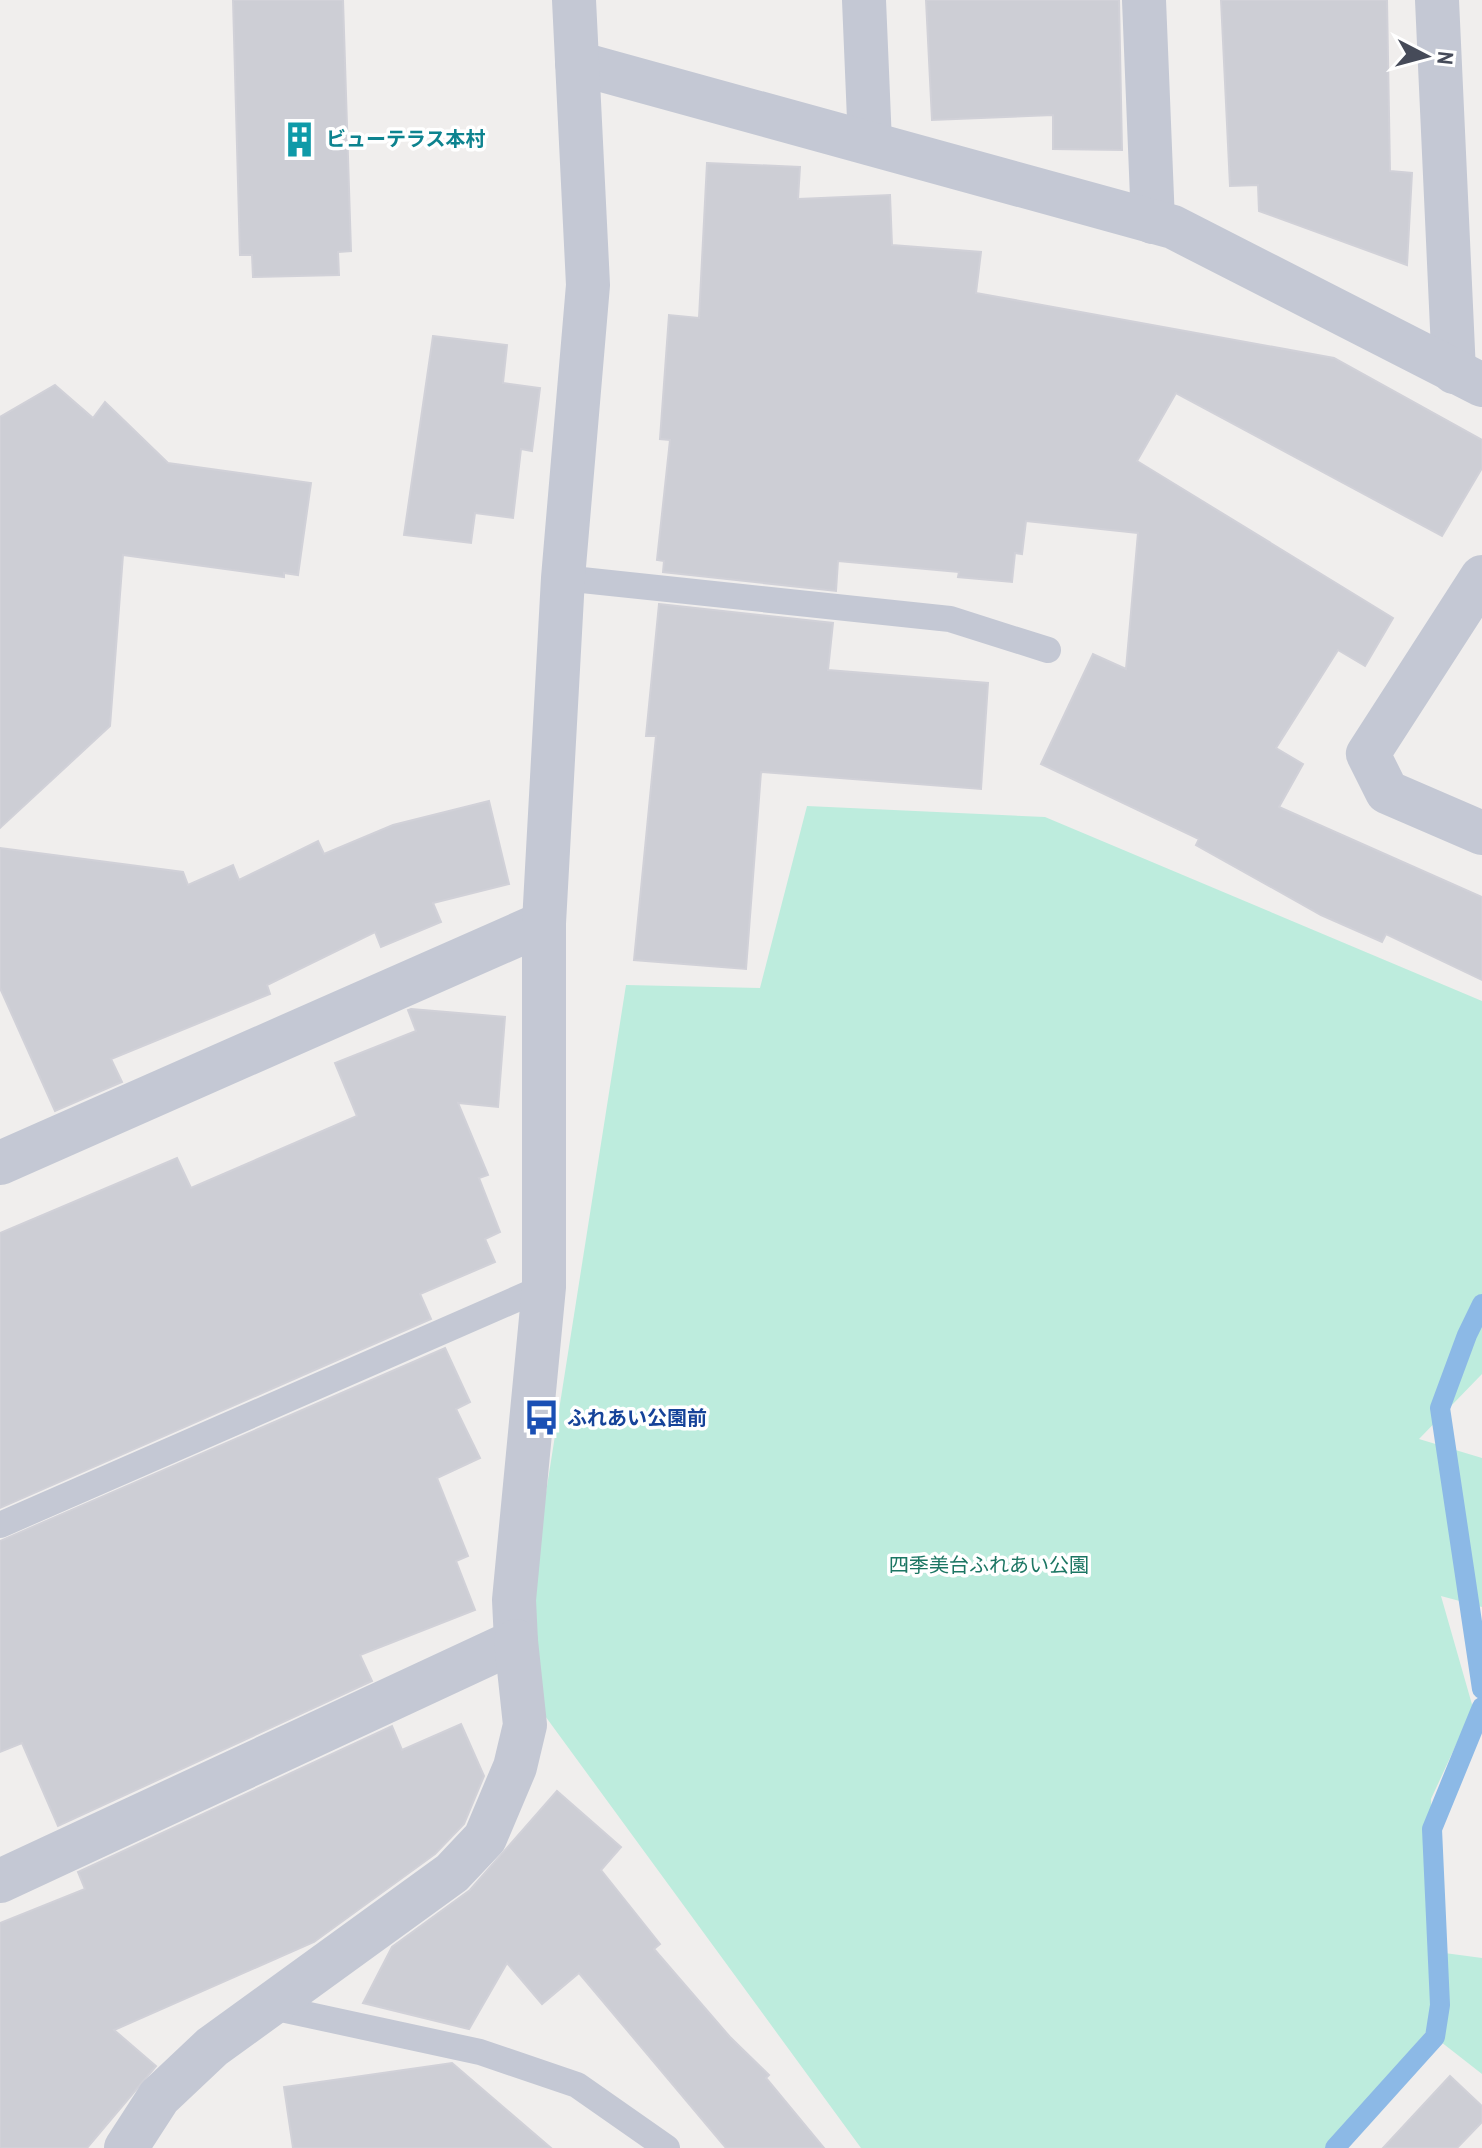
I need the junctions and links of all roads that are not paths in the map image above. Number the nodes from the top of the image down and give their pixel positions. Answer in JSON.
{"nodes":[{"id":1,"x":574,"y":0,"type":"edge"},
{"id":2,"x":864,"y":0,"type":"edge"},
{"id":3,"x":1144,"y":0,"type":"edge"},
{"id":4,"x":1437,"y":0,"type":"edge"},
{"id":5,"x":577,"y":63,"type":"junction"},
{"id":6,"x":870,"y":143,"type":"junction"},
{"id":7,"x":1153,"y":222,"type":"junction"},
{"id":8,"x":1468,"y":378,"type":"edge"},
{"id":9,"x":1482,"y":577,"type":"edge"},
{"id":10,"x":563,"y":578,"type":"junction"},
{"id":11,"x":1048,"y":650,"type":"dead end"},
{"id":12,"x":1482,"y":833,"type":"edge"},
{"id":13,"x":544,"y":923,"type":"junction"},
{"id":14,"x":0,"y":1163,"type":"edge"},
{"id":15,"x":544,"y":1287,"type":"junction"},
{"id":16,"x":0,"y":1525,"type":"edge"},
{"id":17,"x":525,"y":1615,"type":"junction"},
{"id":18,"x":0,"y":1881,"type":"edge"},
{"id":19,"x":272,"y":2007,"type":"junction"},
{"id":20,"x":126,"y":2148,"type":"edge"},
{"id":21,"x":667,"y":2148,"type":"edge"}],
"edges":[{"from":1,"to":5,"type":"street"},
{"from":2,"to":6,"type":"street"},
{"from":3,"to":7,"type":"street"},
{"from":4,"to":8,"type":"street"},
{"from":5,"to":6,"type":"street"},
{"from":5,"to":10,"type":"street"},
{"from":6,"to":7,"type":"street"},
{"from":7,"to":8,"type":"street"},
{"from":9,"to":12,"type":"street"},
{"from":10,"to":11,"type":"lane"},
{"from":10,"to":13,"type":"street"},
{"from":13,"to":14,"type":"street"},
{"from":13,"to":15,"type":"street"},
{"from":15,"to":16,"type":"lane"},
{"from":15,"to":17,"type":"street"},
{"from":17,"to":18,"type":"street"},
{"from":17,"to":19,"type":"street"},
{"from":19,"to":20,"type":"street"},
{"from":19,"to":21,"type":"lane"}]}
